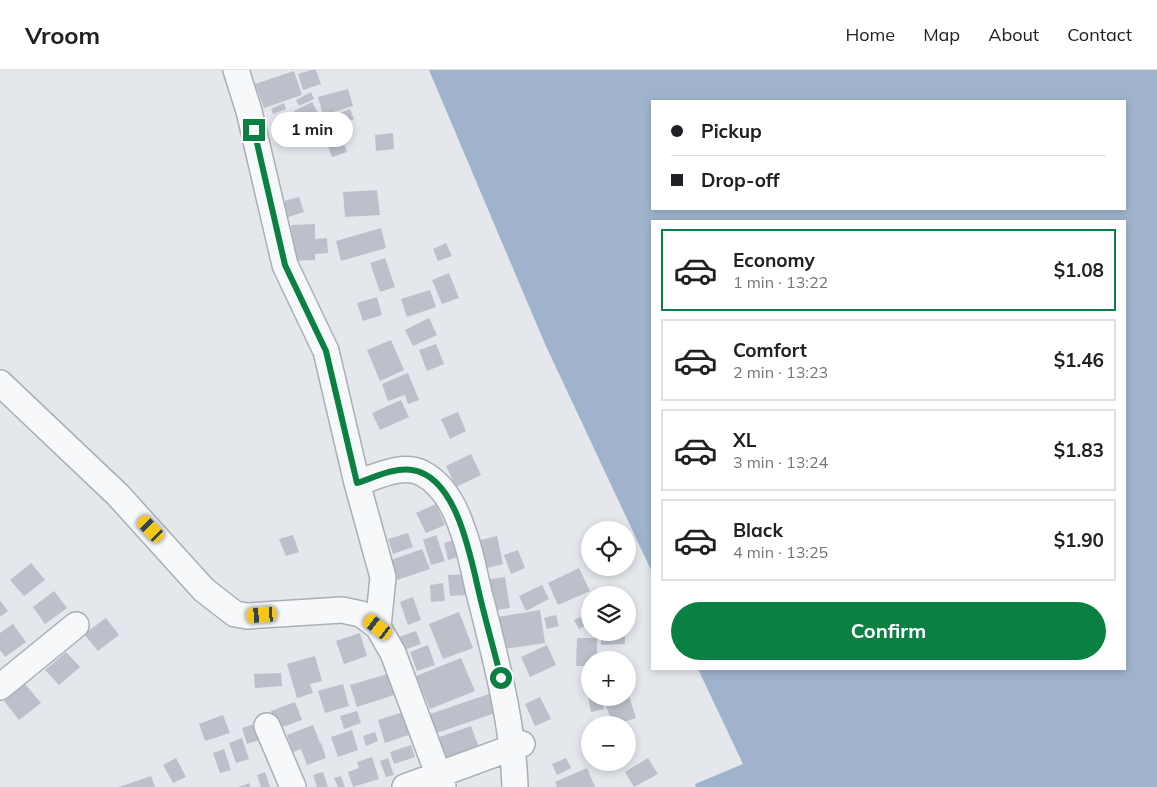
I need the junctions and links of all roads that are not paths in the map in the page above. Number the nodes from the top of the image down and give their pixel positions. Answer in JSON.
{"nodes":[{"id":1,"x":236,"y":70,"type":"edge"},
{"id":2,"x":0,"y":383,"type":"edge"},
{"id":3,"x":357,"y":483,"type":"junction"},
{"id":4,"x":76,"y":625,"type":"dead end"},
{"id":5,"x":378,"y":627,"type":"junction"},
{"id":6,"x":0,"y":687,"type":"edge"},
{"id":7,"x":267,"y":726,"type":"dead end"},
{"id":8,"x":517,"y":746,"type":"junction"},
{"id":9,"x":441,"y":781,"type":"edge"},
{"id":10,"x":293,"y":787,"type":"edge"},
{"id":11,"x":405,"y":787,"type":"edge"},
{"id":12,"x":514,"y":787,"type":"edge"}],
"edges":[{"from":1,"to":3,"type":"street"},
{"from":2,"to":5,"type":"street"},
{"from":3,"to":5,"type":"street"},
{"from":3,"to":8,"type":"street"},
{"from":4,"to":6,"type":"street"},
{"from":5,"to":9,"type":"street"},
{"from":7,"to":10,"type":"street"},
{"from":8,"to":9,"type":"street"},
{"from":8,"to":12,"type":"street"},
{"from":9,"to":11,"type":"street"}]}
